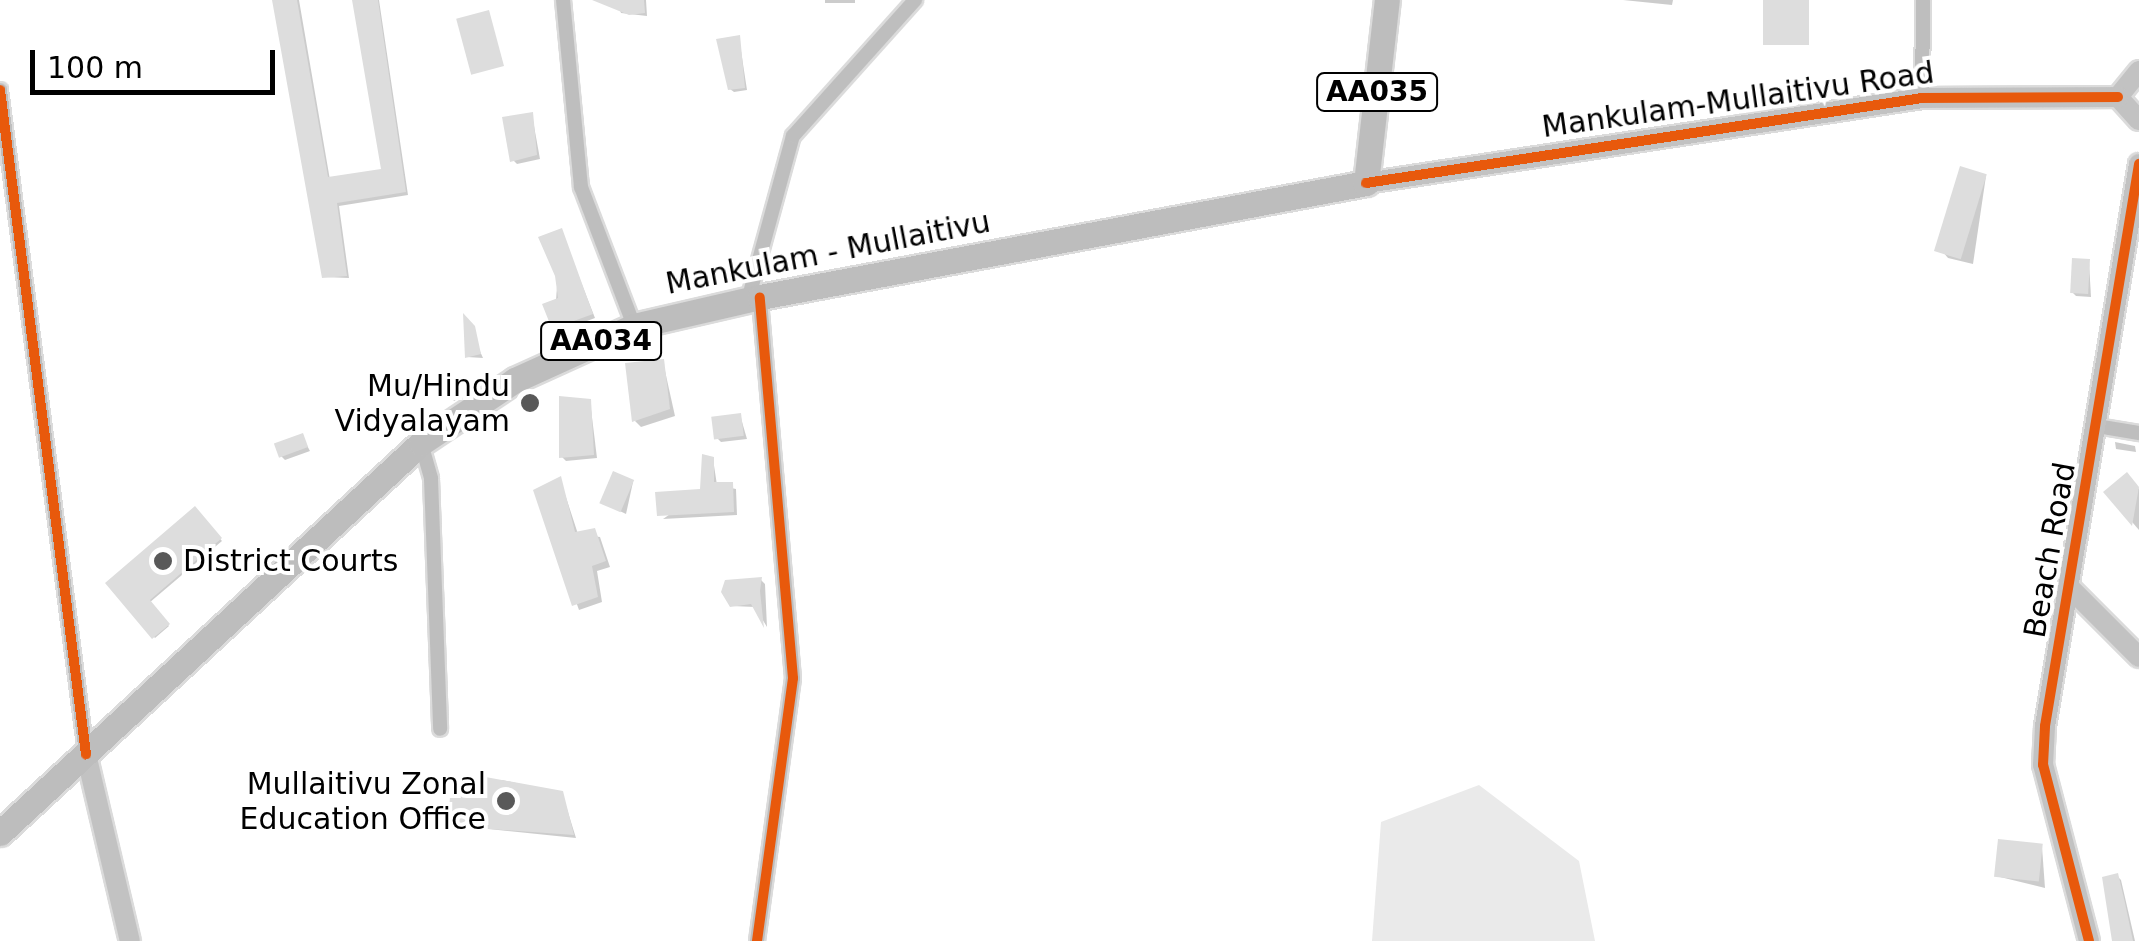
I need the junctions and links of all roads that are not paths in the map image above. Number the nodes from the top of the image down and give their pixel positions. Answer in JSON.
{"nodes":[{"id":1,"x":564,"y":0,"type":"edge"},
{"id":2,"x":915,"y":0,"type":"edge"},
{"id":3,"x":1387,"y":0,"type":"edge"},
{"id":4,"x":1923,"y":0,"type":"edge"},
{"id":5,"x":2139,"y":70,"type":"edge"},
{"id":6,"x":0,"y":90,"type":"edge"},
{"id":7,"x":2118,"y":97,"type":"junction"},
{"id":8,"x":1922,"y":98,"type":"junction"},
{"id":9,"x":2139,"y":120,"type":"edge"},
{"id":10,"x":2139,"y":164,"type":"edge"},
{"id":11,"x":1366,"y":183,"type":"junction"},
{"id":12,"x":754,"y":298,"type":"junction"},
{"id":13,"x":634,"y":326,"type":"junction"},
{"id":14,"x":2097,"y":426,"type":"junction"},
{"id":15,"x":2139,"y":433,"type":"edge"},
{"id":16,"x":421,"y":443,"type":"junction"},
{"id":17,"x":2070,"y":586,"type":"junction"},
{"id":18,"x":2139,"y":657,"type":"edge"},
{"id":19,"x":440,"y":730,"type":"dead end"},
{"id":20,"x":86,"y":754,"type":"junction"},
{"id":21,"x":0,"y":833,"type":"edge"},
{"id":22,"x":130,"y":941,"type":"edge"},
{"id":23,"x":757,"y":941,"type":"edge"},
{"id":24,"x":2088,"y":941,"type":"edge"}],
"edges":[{"from":1,"to":13,"type":"street"},
{"from":2,"to":12,"type":"street"},
{"from":3,"to":11,"type":"highway","number":"AA035"},
{"from":4,"to":8,"type":"street"},
{"from":5,"to":7,"type":"street"},
{"from":6,"to":20,"type":"street"},
{"from":7,"to":8,"type":"street","name":"Mankulam-Mullaitivu Road"},
{"from":7,"to":9,"type":"street"},
{"from":8,"to":11,"type":"street","name":"Mankulam-Mullaitivu Road"},
{"from":10,"to":14,"type":"street","name":"Beach Road"},
{"from":11,"to":12,"type":"highway","name":"Mankulam - Mullaitivu","number":"AA034"},
{"from":12,"to":13,"type":"highway","name":"Mankulam - Mullaitivu","number":"AA034"},
{"from":12,"to":23,"type":"street"},
{"from":13,"to":16,"type":"highway","name":"Mankulam - Mullaitivu","number":"AA034"},
{"from":14,"to":15,"type":"street"},
{"from":14,"to":17,"type":"street","name":"Beach Road"},
{"from":16,"to":19,"type":"street"},
{"from":16,"to":20,"type":"highway","name":"Mankulam - Mullaitivu","number":"AA034"},
{"from":17,"to":18,"type":"street","name":"Beach Road"},
{"from":17,"to":24,"type":"street","name":"Beach Road"},
{"from":20,"to":21,"type":"highway","name":"Mankulam - Mullaitivu","number":"AA034"},
{"from":20,"to":22,"type":"street"}]}
